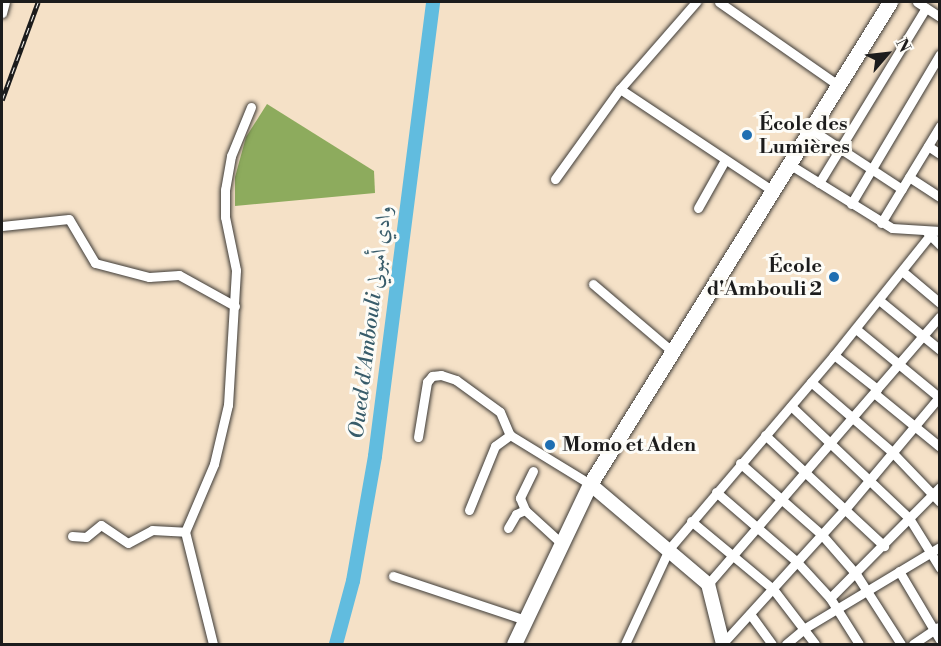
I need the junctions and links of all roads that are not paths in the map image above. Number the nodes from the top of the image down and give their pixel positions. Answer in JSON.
{"nodes":[{"id":1,"x":5,"y":2,"type":"edge"},
{"id":2,"x":696,"y":2,"type":"edge"},
{"id":3,"x":719,"y":2,"type":"edge"},
{"id":4,"x":890,"y":2,"type":"edge"},
{"id":5,"x":917,"y":2,"type":"edge"},
{"id":6,"x":926,"y":8,"type":"junction"},
{"id":7,"x":2,"y":13,"type":"edge"},
{"id":8,"x":939,"y":17,"type":"edge"},
{"id":9,"x":939,"y":54,"type":"edge"},
{"id":10,"x":838,"y":85,"type":"junction"},
{"id":11,"x":620,"y":89,"type":"junction"},
{"id":12,"x":251,"y":107,"type":"dead end"},
{"id":13,"x":939,"y":126,"type":"edge"},
{"id":14,"x":809,"y":128,"type":"junction"},
{"id":15,"x":928,"y":146,"type":"junction"},
{"id":16,"x":840,"y":148,"type":"junction"},
{"id":17,"x":939,"y":153,"type":"edge"},
{"id":18,"x":725,"y":160,"type":"junction"},
{"id":19,"x":789,"y":164,"type":"junction"},
{"id":20,"x":874,"y":169,"type":"junction"},
{"id":21,"x":909,"y":177,"type":"junction"},
{"id":22,"x":555,"y":179,"type":"dead end"},
{"id":23,"x":819,"y":183,"type":"junction"},
{"id":24,"x":903,"y":189,"type":"junction"},
{"id":25,"x":774,"y":191,"type":"junction"},
{"id":26,"x":939,"y":195,"type":"edge"},
{"id":27,"x":851,"y":204,"type":"junction"},
{"id":28,"x":698,"y":208,"type":"dead end"},
{"id":29,"x":882,"y":223,"type":"junction"},
{"id":30,"x":2,"y":226,"type":"edge"},
{"id":31,"x":939,"y":231,"type":"edge"},
{"id":32,"x":928,"y":233,"type":"junction"},
{"id":33,"x":939,"y":245,"type":"edge"},
{"id":34,"x":902,"y":271,"type":"junction"},
{"id":35,"x":593,"y":284,"type":"dead end"},
{"id":36,"x":879,"y":300,"type":"junction"},
{"id":37,"x":939,"y":303,"type":"edge"},
{"id":38,"x":235,"y":306,"type":"junction"},
{"id":39,"x":939,"y":316,"type":"edge"},
{"id":40,"x":856,"y":329,"type":"junction"},
{"id":41,"x":923,"y":335,"type":"junction"},
{"id":42,"x":939,"y":350,"type":"edge"},
{"id":43,"x":674,"y":353,"type":"junction"},
{"id":44,"x":834,"y":355,"type":"junction"},
{"id":45,"x":899,"y":364,"type":"junction"},
{"id":46,"x":811,"y":382,"type":"junction"},
{"id":47,"x":876,"y":391,"type":"junction"},
{"id":48,"x":939,"y":397,"type":"edge"},
{"id":49,"x":790,"y":406,"type":"junction"},
{"id":50,"x":852,"y":418,"type":"junction"},
{"id":51,"x":915,"y":423,"type":"junction"},
{"id":52,"x":510,"y":435,"type":"junction"},
{"id":53,"x":765,"y":435,"type":"junction"},
{"id":54,"x":418,"y":437,"type":"dead end"},
{"id":55,"x":830,"y":444,"type":"junction"},
{"id":56,"x":939,"y":447,"type":"edge"},
{"id":57,"x":892,"y":452,"type":"junction"},
{"id":58,"x":740,"y":463,"type":"junction"},
{"id":59,"x":533,"y":471,"type":"dead end"},
{"id":60,"x":806,"y":472,"type":"junction"},
{"id":61,"x":870,"y":479,"type":"junction"},
{"id":62,"x":590,"y":484,"type":"junction"},
{"id":63,"x":936,"y":490,"type":"edge"},
{"id":64,"x":716,"y":492,"type":"junction"},
{"id":65,"x":782,"y":501,"type":"junction"},
{"id":66,"x":939,"y":502,"type":"edge"},
{"id":67,"x":846,"y":508,"type":"junction"},
{"id":68,"x":469,"y":510,"type":"dead end"},
{"id":69,"x":525,"y":510,"type":"junction"},
{"id":70,"x":909,"y":518,"type":"junction"},
{"id":71,"x":691,"y":520,"type":"junction"},
{"id":72,"x":508,"y":528,"type":"dead end"},
{"id":73,"x":758,"y":528,"type":"junction"},
{"id":74,"x":184,"y":532,"type":"junction"},
{"id":75,"x":822,"y":535,"type":"junction"},
{"id":76,"x":72,"y":536,"type":"dead end"},
{"id":77,"x":561,"y":543,"type":"junction"},
{"id":78,"x":884,"y":546,"type":"junction"},
{"id":79,"x":939,"y":547,"type":"edge"},
{"id":80,"x":669,"y":549,"type":"junction"},
{"id":81,"x":930,"y":552,"type":"junction"},
{"id":82,"x":734,"y":556,"type":"junction"},
{"id":83,"x":797,"y":562,"type":"junction"},
{"id":84,"x":939,"y":568,"type":"edge"},
{"id":85,"x":899,"y":571,"type":"junction"},
{"id":86,"x":856,"y":574,"type":"junction"},
{"id":87,"x":393,"y":576,"type":"dead end"},
{"id":88,"x":708,"y":584,"type":"junction"},
{"id":89,"x":773,"y":589,"type":"junction"},
{"id":90,"x":868,"y":591,"type":"junction"},
{"id":91,"x":830,"y":598,"type":"junction"},
{"id":92,"x":837,"y":608,"type":"junction"},
{"id":93,"x":750,"y":614,"type":"junction"},
{"id":94,"x":525,"y":620,"type":"junction"},
{"id":95,"x":805,"y":628,"type":"junction"},
{"id":96,"x":937,"y":628,"type":"edge"},
{"id":97,"x":939,"y":640,"type":"edge"},
{"id":98,"x":723,"y":644,"type":"edge"},
{"id":99,"x":213,"y":645,"type":"edge"},
{"id":100,"x":514,"y":645,"type":"edge"},
{"id":101,"x":626,"y":645,"type":"edge"},
{"id":102,"x":772,"y":645,"type":"edge"},
{"id":103,"x":786,"y":645,"type":"edge"},
{"id":104,"x":815,"y":645,"type":"edge"},
{"id":105,"x":859,"y":645,"type":"edge"},
{"id":106,"x":901,"y":645,"type":"edge"},
{"id":107,"x":913,"y":645,"type":"edge"}],
"edges":[{"from":1,"to":7,"type":"street"},
{"from":2,"to":11,"type":"street"},
{"from":3,"to":10,"type":"street"},
{"from":4,"to":10,"type":"main road"},
{"from":5,"to":6,"type":"street"},
{"from":6,"to":8,"type":"street"},
{"from":6,"to":16,"type":"street"},
{"from":9,"to":20,"type":"street"},
{"from":10,"to":14,"type":"main road"},
{"from":11,"to":18,"type":"street"},
{"from":11,"to":22,"type":"street"},
{"from":12,"to":38,"type":"street"},
{"from":13,"to":15,"type":"street"},
{"from":14,"to":16,"type":"street"},
{"from":14,"to":19,"type":"main road"},
{"from":15,"to":17,"type":"street"},
{"from":15,"to":21,"type":"street"},
{"from":16,"to":20,"type":"street"},
{"from":16,"to":23,"type":"street"},
{"from":18,"to":25,"type":"street"},
{"from":18,"to":28,"type":"street"},
{"from":19,"to":23,"type":"street"},
{"from":19,"to":25,"type":"main road"},
{"from":20,"to":24,"type":"street"},
{"from":20,"to":27,"type":"street"},
{"from":21,"to":24,"type":"street"},
{"from":21,"to":26,"type":"street"},
{"from":23,"to":27,"type":"street"},
{"from":24,"to":29,"type":"street"},
{"from":25,"to":43,"type":"main road"},
{"from":27,"to":29,"type":"street"},
{"from":29,"to":32,"type":"street"},
{"from":30,"to":38,"type":"street"},
{"from":31,"to":32,"type":"street"},
{"from":32,"to":33,"type":"street"},
{"from":32,"to":34,"type":"street"},
{"from":34,"to":36,"type":"street"},
{"from":34,"to":37,"type":"street"},
{"from":35,"to":43,"type":"street"},
{"from":36,"to":40,"type":"street"},
{"from":36,"to":41,"type":"street"},
{"from":38,"to":74,"type":"street"},
{"from":39,"to":41,"type":"street"},
{"from":40,"to":44,"type":"street"},
{"from":40,"to":45,"type":"street"},
{"from":41,"to":42,"type":"street"},
{"from":41,"to":45,"type":"street"},
{"from":43,"to":62,"type":"main road"},
{"from":44,"to":46,"type":"street"},
{"from":44,"to":47,"type":"street"},
{"from":45,"to":47,"type":"street"},
{"from":45,"to":48,"type":"street"},
{"from":46,"to":49,"type":"street"},
{"from":46,"to":50,"type":"street"},
{"from":47,"to":50,"type":"street"},
{"from":47,"to":51,"type":"street"},
{"from":48,"to":51,"type":"street"},
{"from":49,"to":53,"type":"street"},
{"from":49,"to":55,"type":"street"},
{"from":50,"to":55,"type":"street"},
{"from":50,"to":57,"type":"street"},
{"from":51,"to":56,"type":"street"},
{"from":51,"to":57,"type":"street"},
{"from":52,"to":54,"type":"street"},
{"from":52,"to":62,"type":"street"},
{"from":52,"to":68,"type":"street"},
{"from":53,"to":58,"type":"street"},
{"from":53,"to":60,"type":"street"},
{"from":55,"to":60,"type":"street"},
{"from":55,"to":61,"type":"street"},
{"from":57,"to":61,"type":"street"},
{"from":57,"to":63,"type":"street"},
{"from":58,"to":64,"type":"street"},
{"from":58,"to":65,"type":"street"},
{"from":59,"to":69,"type":"street"},
{"from":60,"to":65,"type":"street"},
{"from":60,"to":67,"type":"street"},
{"from":61,"to":67,"type":"street"},
{"from":61,"to":70,"type":"street"},
{"from":62,"to":77,"type":"main road"},
{"from":62,"to":80,"type":"street"},
{"from":63,"to":66,"type":"street"},
{"from":63,"to":70,"type":"street"},
{"from":64,"to":71,"type":"street"},
{"from":64,"to":73,"type":"street"},
{"from":65,"to":73,"type":"street"},
{"from":65,"to":75,"type":"street"},
{"from":67,"to":75,"type":"street"},
{"from":67,"to":78,"type":"street"},
{"from":69,"to":72,"type":"street"},
{"from":69,"to":77,"type":"street"},
{"from":70,"to":78,"type":"street"},
{"from":70,"to":81,"type":"street"},
{"from":71,"to":80,"type":"street"},
{"from":71,"to":82,"type":"street"},
{"from":73,"to":82,"type":"street"},
{"from":73,"to":83,"type":"street"},
{"from":74,"to":76,"type":"street"},
{"from":74,"to":99,"type":"street"},
{"from":75,"to":83,"type":"street"},
{"from":75,"to":86,"type":"street"},
{"from":77,"to":94,"type":"main road"},
{"from":78,"to":86,"type":"street"},
{"from":79,"to":81,"type":"street"},
{"from":80,"to":88,"type":"street"},
{"from":80,"to":101,"type":"street"},
{"from":81,"to":84,"type":"street"},
{"from":81,"to":85,"type":"street"},
{"from":82,"to":88,"type":"street"},
{"from":82,"to":89,"type":"street"},
{"from":83,"to":89,"type":"street"},
{"from":83,"to":91,"type":"street"},
{"from":85,"to":90,"type":"street"},
{"from":85,"to":96,"type":"street"},
{"from":86,"to":90,"type":"street"},
{"from":86,"to":91,"type":"street"},
{"from":87,"to":94,"type":"street"},
{"from":88,"to":98,"type":"street"},
{"from":89,"to":93,"type":"street"},
{"from":89,"to":95,"type":"street"},
{"from":90,"to":92,"type":"street"},
{"from":90,"to":106,"type":"street"},
{"from":91,"to":92,"type":"street"},
{"from":92,"to":95,"type":"street"},
{"from":92,"to":105,"type":"street"},
{"from":93,"to":98,"type":"street"},
{"from":93,"to":102,"type":"street"},
{"from":94,"to":100,"type":"main road"},
{"from":95,"to":103,"type":"street"},
{"from":95,"to":104,"type":"street"},
{"from":96,"to":97,"type":"street"},
{"from":96,"to":107,"type":"street"}]}
